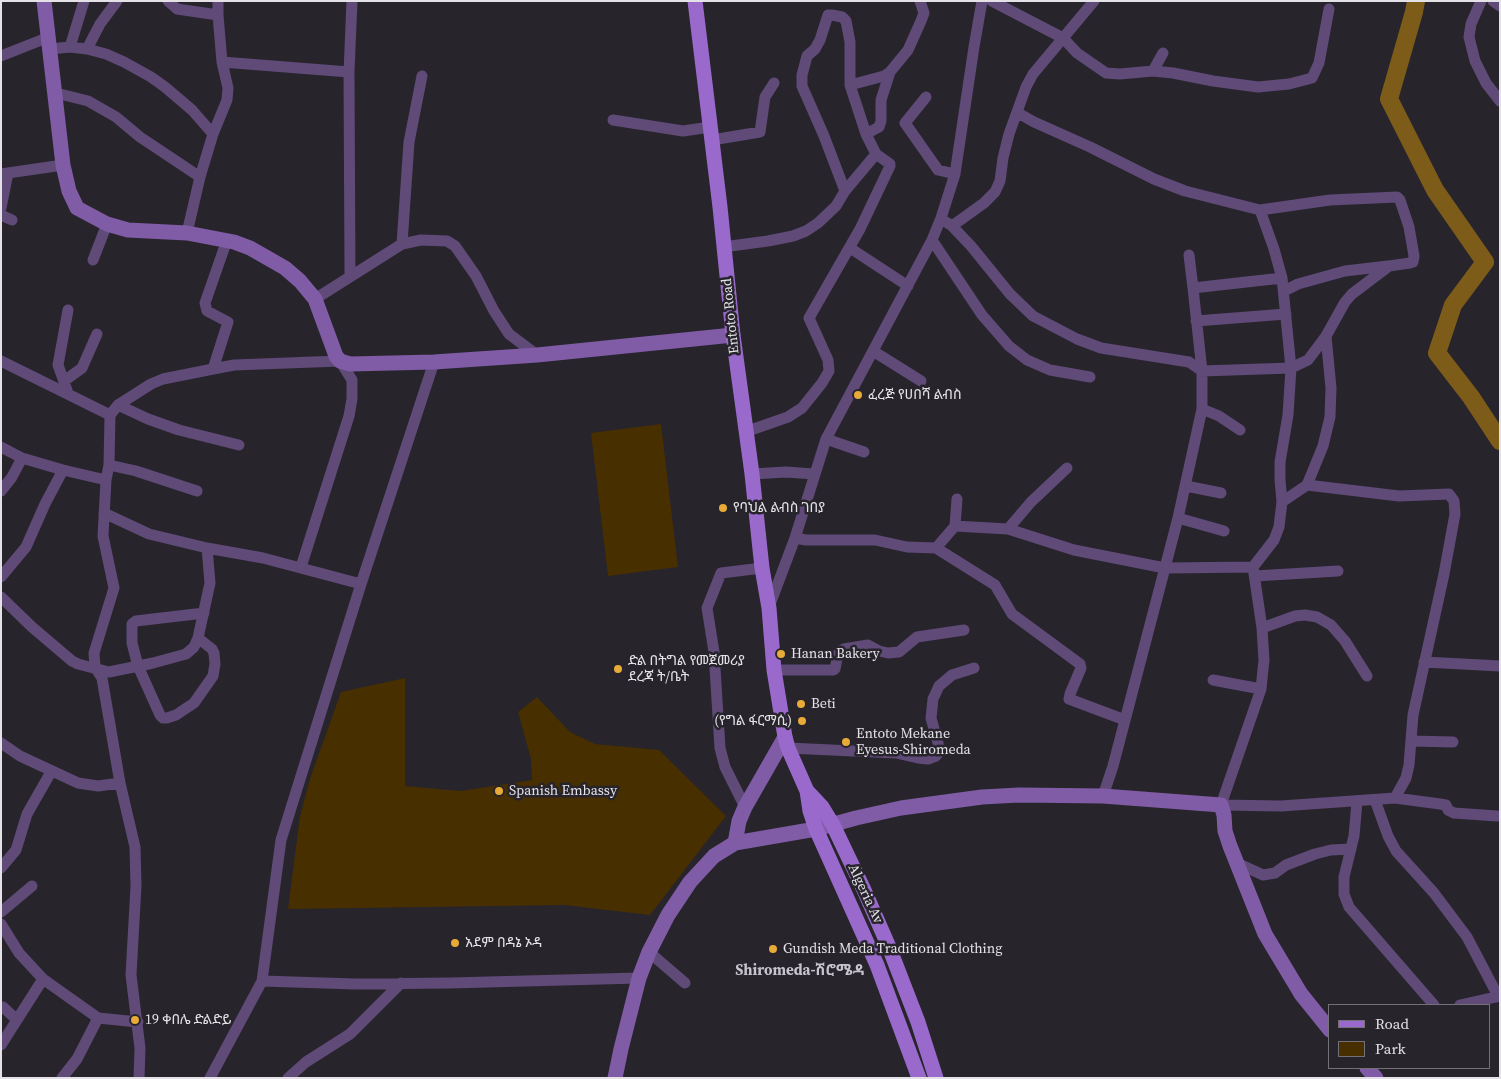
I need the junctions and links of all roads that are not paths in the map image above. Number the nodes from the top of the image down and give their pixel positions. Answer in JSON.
{"nodes":[{"id":1,"x":44,"y":1,"type":"edge"},
{"id":2,"x":84,"y":1,"type":"edge"},
{"id":3,"x":117,"y":1,"type":"edge"},
{"id":4,"x":168,"y":1,"type":"edge"},
{"id":5,"x":218,"y":1,"type":"edge"},
{"id":6,"x":352,"y":1,"type":"edge"},
{"id":7,"x":695,"y":1,"type":"edge"},
{"id":8,"x":920,"y":1,"type":"edge"},
{"id":9,"x":982,"y":1,"type":"edge"},
{"id":10,"x":992,"y":1,"type":"edge"},
{"id":11,"x":1094,"y":1,"type":"edge"},
{"id":12,"x":1480,"y":1,"type":"edge"},
{"id":13,"x":1493,"y":1,"type":"edge"},
{"id":14,"x":1500,"y":6,"type":"edge"},
{"id":15,"x":1329,"y":9,"type":"dead end"},
{"id":16,"x":218,"y":15,"type":"junction"},
{"id":17,"x":1064,"y":38,"type":"junction"},
{"id":18,"x":50,"y":43,"type":"junction"},
{"id":19,"x":70,"y":47,"type":"junction"},
{"id":20,"x":87,"y":49,"type":"junction"},
{"id":21,"x":1163,"y":53,"type":"dead end"},
{"id":22,"x":1,"y":56,"type":"edge"},
{"id":23,"x":222,"y":62,"type":"junction"},
{"id":24,"x":1153,"y":71,"type":"junction"},
{"id":25,"x":349,"y":72,"type":"junction"},
{"id":26,"x":890,"y":72,"type":"junction"},
{"id":27,"x":422,"y":76,"type":"dead end"},
{"id":28,"x":774,"y":83,"type":"dead end"},
{"id":29,"x":850,"y":85,"type":"junction"},
{"id":30,"x":56,"y":93,"type":"junction"},
{"id":31,"x":926,"y":97,"type":"dead end"},
{"id":32,"x":1500,"y":101,"type":"edge"},
{"id":33,"x":1018,"y":113,"type":"junction"},
{"id":34,"x":613,"y":120,"type":"dead end"},
{"id":35,"x":711,"y":133,"type":"junction"},
{"id":36,"x":214,"y":134,"type":"junction"},
{"id":37,"x":866,"y":134,"type":"junction"},
{"id":38,"x":876,"y":154,"type":"junction"},
{"id":39,"x":63,"y":165,"type":"junction"},
{"id":40,"x":5,"y":174,"type":"edge"},
{"id":41,"x":955,"y":174,"type":"junction"},
{"id":42,"x":200,"y":178,"type":"junction"},
{"id":43,"x":845,"y":192,"type":"junction"},
{"id":44,"x":1,"y":208,"type":"edge"},
{"id":45,"x":1260,"y":210,"type":"junction"},
{"id":46,"x":1,"y":214,"type":"edge"},
{"id":47,"x":941,"y":218,"type":"junction"},
{"id":48,"x":12,"y":220,"type":"dead end"},
{"id":49,"x":107,"y":224,"type":"junction"},
{"id":50,"x":952,"y":226,"type":"junction"},
{"id":51,"x":187,"y":233,"type":"junction"},
{"id":52,"x":227,"y":240,"type":"junction"},
{"id":53,"x":932,"y":240,"type":"junction"},
{"id":54,"x":402,"y":244,"type":"junction"},
{"id":55,"x":724,"y":246,"type":"junction"},
{"id":56,"x":850,"y":248,"type":"junction"},
{"id":57,"x":1189,"y":255,"type":"dead end"},
{"id":58,"x":93,"y":260,"type":"dead end"},
{"id":59,"x":1389,"y":266,"type":"junction"},
{"id":60,"x":350,"y":276,"type":"junction"},
{"id":61,"x":1282,"y":278,"type":"junction"},
{"id":62,"x":908,"y":286,"type":"junction"},
{"id":63,"x":1193,"y":288,"type":"junction"},
{"id":64,"x":1284,"y":291,"type":"junction"},
{"id":65,"x":314,"y":299,"type":"junction"},
{"id":66,"x":68,"y":310,"type":"dead end"},
{"id":67,"x":1286,"y":314,"type":"junction"},
{"id":68,"x":1196,"y":321,"type":"junction"},
{"id":69,"x":97,"y":334,"type":"dead end"},
{"id":70,"x":733,"y":335,"type":"junction"},
{"id":71,"x":1326,"y":336,"type":"junction"},
{"id":72,"x":873,"y":351,"type":"junction"},
{"id":73,"x":537,"y":355,"type":"junction"},
{"id":74,"x":1,"y":360,"type":"edge"},
{"id":75,"x":340,"y":361,"type":"junction"},
{"id":76,"x":434,"y":362,"type":"junction"},
{"id":77,"x":1292,"y":368,"type":"junction"},
{"id":78,"x":213,"y":369,"type":"junction"},
{"id":79,"x":1202,"y":371,"type":"junction"},
{"id":80,"x":1090,"y":377,"type":"dead end"},
{"id":81,"x":64,"y":381,"type":"junction"},
{"id":82,"x":921,"y":381,"type":"dead end"},
{"id":83,"x":68,"y":393,"type":"junction"},
{"id":84,"x":118,"y":405,"type":"junction"},
{"id":85,"x":1202,"y":409,"type":"junction"},
{"id":86,"x":110,"y":415,"type":"junction"},
{"id":87,"x":1240,"y":430,"type":"dead end"},
{"id":88,"x":745,"y":432,"type":"junction"},
{"id":89,"x":826,"y":439,"type":"junction"},
{"id":90,"x":239,"y":445,"type":"dead end"},
{"id":91,"x":1,"y":447,"type":"edge"},
{"id":92,"x":864,"y":452,"type":"dead end"},
{"id":93,"x":22,"y":458,"type":"junction"},
{"id":94,"x":109,"y":466,"type":"junction"},
{"id":95,"x":1067,"y":468,"type":"dead end"},
{"id":96,"x":63,"y":470,"type":"junction"},
{"id":97,"x":752,"y":474,"type":"junction"},
{"id":98,"x":814,"y":474,"type":"junction"},
{"id":99,"x":106,"y":480,"type":"junction"},
{"id":100,"x":1186,"y":486,"type":"junction"},
{"id":101,"x":1307,"y":486,"type":"junction"},
{"id":102,"x":1,"y":491,"type":"edge"},
{"id":103,"x":196,"y":491,"type":"dead end"},
{"id":104,"x":1221,"y":492,"type":"dead end"},
{"id":105,"x":958,"y":499,"type":"dead end"},
{"id":106,"x":1282,"y":502,"type":"junction"},
{"id":107,"x":104,"y":513,"type":"junction"},
{"id":108,"x":1178,"y":518,"type":"junction"},
{"id":109,"x":955,"y":526,"type":"junction"},
{"id":110,"x":1008,"y":529,"type":"junction"},
{"id":111,"x":1224,"y":531,"type":"dead end"},
{"id":112,"x":795,"y":538,"type":"junction"},
{"id":113,"x":207,"y":548,"type":"junction"},
{"id":114,"x":936,"y":548,"type":"junction"},
{"id":115,"x":301,"y":567,"type":"junction"},
{"id":116,"x":762,"y":568,"type":"junction"},
{"id":117,"x":1165,"y":568,"type":"junction"},
{"id":118,"x":1338,"y":570,"type":"dead end"},
{"id":119,"x":1254,"y":572,"type":"junction"},
{"id":120,"x":1,"y":577,"type":"edge"},
{"id":121,"x":361,"y":584,"type":"junction"},
{"id":122,"x":1,"y":597,"type":"edge"},
{"id":123,"x":769,"y":608,"type":"junction"},
{"id":124,"x":204,"y":612,"type":"junction"},
{"id":125,"x":1262,"y":628,"type":"junction"},
{"id":126,"x":964,"y":630,"type":"dead end"},
{"id":127,"x":198,"y":638,"type":"junction"},
{"id":128,"x":1424,"y":662,"type":"junction"},
{"id":129,"x":138,"y":666,"type":"junction"},
{"id":130,"x":1500,"y":666,"type":"edge"},
{"id":131,"x":95,"y":667,"type":"junction"},
{"id":132,"x":974,"y":668,"type":"dead end"},
{"id":133,"x":774,"y":670,"type":"junction"},
{"id":134,"x":1367,"y":676,"type":"dead end"},
{"id":135,"x":1214,"y":680,"type":"dead end"},
{"id":136,"x":1261,"y":689,"type":"junction"},
{"id":137,"x":1125,"y":720,"type":"junction"},
{"id":138,"x":1411,"y":741,"type":"junction"},
{"id":139,"x":1452,"y":742,"type":"dead end"},
{"id":140,"x":1,"y":743,"type":"edge"},
{"id":141,"x":787,"y":743,"type":"junction"},
{"id":142,"x":51,"y":772,"type":"junction"},
{"id":143,"x":120,"y":783,"type":"junction"},
{"id":144,"x":807,"y":791,"type":"junction"},
{"id":145,"x":1103,"y":796,"type":"junction"},
{"id":146,"x":1395,"y":798,"type":"junction"},
{"id":147,"x":1375,"y":800,"type":"junction"},
{"id":148,"x":1357,"y":802,"type":"junction"},
{"id":149,"x":1221,"y":805,"type":"junction"},
{"id":150,"x":745,"y":807,"type":"junction"},
{"id":151,"x":1497,"y":816,"type":"dead end"},
{"id":152,"x":833,"y":825,"type":"junction"},
{"id":153,"x":816,"y":829,"type":"junction"},
{"id":154,"x":735,"y":843,"type":"junction"},
{"id":155,"x":1350,"y":850,"type":"junction"},
{"id":156,"x":1237,"y":863,"type":"junction"},
{"id":157,"x":1,"y":868,"type":"edge"},
{"id":158,"x":32,"y":886,"type":"dead end"},
{"id":159,"x":1,"y":912,"type":"edge"},
{"id":160,"x":1,"y":924,"type":"edge"},
{"id":161,"x":649,"y":952,"type":"junction"},
{"id":162,"x":638,"y":978,"type":"junction"},
{"id":163,"x":43,"y":979,"type":"junction"},
{"id":164,"x":262,"y":981,"type":"junction"},
{"id":165,"x":401,"y":983,"type":"junction"},
{"id":166,"x":685,"y":983,"type":"dead end"},
{"id":167,"x":1499,"y":996,"type":"edge"},
{"id":168,"x":1433,"y":1004,"type":"edge"},
{"id":169,"x":1464,"y":1004,"type":"edge"},
{"id":170,"x":3,"y":1007,"type":"dead end"},
{"id":171,"x":98,"y":1018,"type":"junction"},
{"id":172,"x":17,"y":1020,"type":"junction"},
{"id":173,"x":138,"y":1022,"type":"junction"},
{"id":174,"x":1328,"y":1028,"type":"edge"},
{"id":175,"x":1,"y":1044,"type":"edge"},
{"id":176,"x":1367,"y":1069,"type":"edge"},
{"id":177,"x":62,"y":1078,"type":"edge"},
{"id":178,"x":139,"y":1078,"type":"edge"},
{"id":179,"x":210,"y":1078,"type":"edge"},
{"id":180,"x":288,"y":1078,"type":"edge"},
{"id":181,"x":615,"y":1078,"type":"edge"},
{"id":182,"x":919,"y":1078,"type":"edge"},
{"id":183,"x":936,"y":1078,"type":"edge"},
{"id":184,"x":1376,"y":1078,"type":"edge"}],
"edges":[{"from":1,"to":18,"type":"street"},
{"from":2,"to":19,"type":"street"},
{"from":3,"to":20,"type":"street"},
{"from":4,"to":16,"type":"street"},
{"from":5,"to":16,"type":"street"},
{"from":6,"to":25,"type":"street"},
{"from":7,"to":35,"type":"main road","name":"Entoto Road"},
{"from":8,"to":26,"type":"street"},
{"from":9,"to":41,"type":"street"},
{"from":10,"to":17,"type":"street"},
{"from":11,"to":17,"type":"street"},
{"from":12,"to":32,"type":"street"},
{"from":13,"to":14,"type":"street"},
{"from":15,"to":24,"type":"street"},
{"from":16,"to":23,"type":"street"},
{"from":17,"to":24,"type":"street"},
{"from":17,"to":33,"type":"street"},
{"from":18,"to":19,"type":"street"},
{"from":18,"to":22,"type":"street"},
{"from":18,"to":30,"type":"street"},
{"from":19,"to":20,"type":"street"},
{"from":20,"to":36,"type":"street"},
{"from":21,"to":24,"type":"street"},
{"from":23,"to":25,"type":"street"},
{"from":23,"to":36,"type":"street"},
{"from":25,"to":60,"type":"street"},
{"from":26,"to":29,"type":"street"},
{"from":26,"to":37,"type":"street"},
{"from":27,"to":54,"type":"street"},
{"from":28,"to":35,"type":"street"},
{"from":29,"to":37,"type":"street"},
{"from":29,"to":43,"type":"street"},
{"from":30,"to":39,"type":"street"},
{"from":30,"to":42,"type":"street"},
{"from":31,"to":41,"type":"street"},
{"from":33,"to":45,"type":"street"},
{"from":33,"to":50,"type":"street"},
{"from":34,"to":35,"type":"street"},
{"from":35,"to":55,"type":"main road","name":"Entoto Road"},
{"from":36,"to":42,"type":"street"},
{"from":37,"to":38,"type":"street"},
{"from":38,"to":43,"type":"street"},
{"from":38,"to":56,"type":"street"},
{"from":39,"to":40,"type":"street"},
{"from":39,"to":49,"type":"street"},
{"from":40,"to":44,"type":"street"},
{"from":41,"to":47,"type":"street"},
{"from":42,"to":51,"type":"street"},
{"from":43,"to":55,"type":"street"},
{"from":45,"to":59,"type":"street"},
{"from":45,"to":61,"type":"street"},
{"from":46,"to":48,"type":"street"},
{"from":47,"to":50,"type":"street"},
{"from":47,"to":53,"type":"street"},
{"from":49,"to":51,"type":"street"},
{"from":49,"to":58,"type":"street"},
{"from":50,"to":79,"type":"street"},
{"from":51,"to":52,"type":"street"},
{"from":52,"to":65,"type":"street"},
{"from":52,"to":78,"type":"street"},
{"from":53,"to":62,"type":"street"},
{"from":53,"to":80,"type":"street"},
{"from":54,"to":60,"type":"street"},
{"from":54,"to":73,"type":"street"},
{"from":55,"to":70,"type":"main road","name":"Entoto Road"},
{"from":56,"to":62,"type":"street"},
{"from":56,"to":88,"type":"street"},
{"from":57,"to":63,"type":"street"},
{"from":59,"to":64,"type":"street"},
{"from":59,"to":71,"type":"street"},
{"from":60,"to":65,"type":"street"},
{"from":61,"to":63,"type":"street"},
{"from":61,"to":64,"type":"street"},
{"from":62,"to":72,"type":"street"},
{"from":63,"to":68,"type":"street"},
{"from":64,"to":67,"type":"street"},
{"from":65,"to":75,"type":"street"},
{"from":66,"to":81,"type":"street"},
{"from":67,"to":68,"type":"street"},
{"from":67,"to":77,"type":"street"},
{"from":68,"to":79,"type":"street"},
{"from":69,"to":81,"type":"street"},
{"from":70,"to":73,"type":"street"},
{"from":70,"to":88,"type":"main road","name":"Entoto Road"},
{"from":71,"to":77,"type":"street"},
{"from":71,"to":101,"type":"street"},
{"from":72,"to":82,"type":"street"},
{"from":72,"to":89,"type":"street"},
{"from":73,"to":76,"type":"street"},
{"from":74,"to":83,"type":"street"},
{"from":75,"to":76,"type":"street"},
{"from":75,"to":78,"type":"street"},
{"from":75,"to":115,"type":"street"},
{"from":76,"to":121,"type":"street"},
{"from":77,"to":79,"type":"street"},
{"from":77,"to":106,"type":"street"},
{"from":78,"to":84,"type":"street"},
{"from":79,"to":85,"type":"street"},
{"from":81,"to":83,"type":"street"},
{"from":83,"to":86,"type":"street"},
{"from":84,"to":86,"type":"street"},
{"from":84,"to":90,"type":"street"},
{"from":85,"to":87,"type":"street"},
{"from":85,"to":100,"type":"street"},
{"from":86,"to":94,"type":"street"},
{"from":88,"to":97,"type":"main road","name":"Entoto Road"},
{"from":89,"to":92,"type":"street"},
{"from":89,"to":98,"type":"street"},
{"from":91,"to":93,"type":"street"},
{"from":93,"to":96,"type":"street"},
{"from":93,"to":102,"type":"street"},
{"from":94,"to":99,"type":"street"},
{"from":94,"to":103,"type":"street"},
{"from":95,"to":110,"type":"street"},
{"from":96,"to":99,"type":"street"},
{"from":96,"to":120,"type":"street"},
{"from":97,"to":98,"type":"street"},
{"from":97,"to":116,"type":"main road","name":"Entoto Road"},
{"from":98,"to":112,"type":"street"},
{"from":99,"to":107,"type":"street"},
{"from":100,"to":104,"type":"street"},
{"from":100,"to":108,"type":"street"},
{"from":101,"to":106,"type":"street"},
{"from":101,"to":128,"type":"street"},
{"from":105,"to":109,"type":"street"},
{"from":106,"to":119,"type":"street"},
{"from":107,"to":113,"type":"street"},
{"from":107,"to":131,"type":"street"},
{"from":108,"to":111,"type":"street"},
{"from":108,"to":117,"type":"street"},
{"from":109,"to":110,"type":"street"},
{"from":109,"to":114,"type":"street"},
{"from":110,"to":117,"type":"street"},
{"from":112,"to":114,"type":"street"},
{"from":112,"to":123,"type":"street"},
{"from":113,"to":115,"type":"street"},
{"from":113,"to":124,"type":"street"},
{"from":114,"to":137,"type":"street"},
{"from":115,"to":121,"type":"street"},
{"from":116,"to":123,"type":"main road","name":"Entoto Road"},
{"from":116,"to":150,"type":"street"},
{"from":117,"to":119,"type":"street"},
{"from":117,"to":137,"type":"street"},
{"from":118,"to":119,"type":"street"},
{"from":119,"to":125,"type":"street"},
{"from":121,"to":164,"type":"street"},
{"from":122,"to":131,"type":"street"},
{"from":123,"to":133,"type":"main road","name":"Entoto Road"},
{"from":124,"to":127,"type":"street"},
{"from":124,"to":129,"type":"street"},
{"from":125,"to":134,"type":"street"},
{"from":125,"to":136,"type":"street"},
{"from":126,"to":133,"type":"street"},
{"from":127,"to":129,"type":"street"},
{"from":127,"to":129,"type":"street"},
{"from":128,"to":130,"type":"street"},
{"from":128,"to":138,"type":"street"},
{"from":129,"to":131,"type":"street"},
{"from":131,"to":143,"type":"street"},
{"from":132,"to":141,"type":"street"},
{"from":133,"to":141,"type":"main road","name":"Entoto Road"},
{"from":135,"to":136,"type":"street"},
{"from":136,"to":149,"type":"street"},
{"from":137,"to":145,"type":"street"},
{"from":138,"to":139,"type":"street"},
{"from":138,"to":146,"type":"street"},
{"from":140,"to":142,"type":"street"},
{"from":141,"to":144,"type":"main road","name":"Entoto Road"},
{"from":141,"to":150,"type":"street"},
{"from":142,"to":143,"type":"street"},
{"from":142,"to":157,"type":"street"},
{"from":143,"to":173,"type":"street"},
{"from":144,"to":152,"type":"main road","name":"Algeria Av"},
{"from":144,"to":153,"type":"main road","name":"Algeria Av"},
{"from":145,"to":149,"type":"street"},
{"from":145,"to":152,"type":"street"},
{"from":146,"to":147,"type":"street"},
{"from":146,"to":151,"type":"street"},
{"from":147,"to":148,"type":"street"},
{"from":147,"to":167,"type":"street"},
{"from":148,"to":149,"type":"street"},
{"from":148,"to":155,"type":"street"},
{"from":149,"to":156,"type":"street"},
{"from":150,"to":154,"type":"street"},
{"from":152,"to":153,"type":"street"},
{"from":152,"to":183,"type":"main road","name":"Algeria Av"},
{"from":153,"to":154,"type":"street"},
{"from":153,"to":182,"type":"main road","name":"Algeria Av"},
{"from":154,"to":161,"type":"street"},
{"from":155,"to":156,"type":"street"},
{"from":155,"to":168,"type":"street"},
{"from":156,"to":174,"type":"street"},
{"from":158,"to":159,"type":"street"},
{"from":160,"to":163,"type":"street"},
{"from":161,"to":162,"type":"street"},
{"from":161,"to":166,"type":"street"},
{"from":162,"to":165,"type":"street"},
{"from":162,"to":181,"type":"street"},
{"from":163,"to":171,"type":"street"},
{"from":163,"to":172,"type":"street"},
{"from":164,"to":165,"type":"street"},
{"from":164,"to":179,"type":"street"},
{"from":165,"to":180,"type":"street"},
{"from":167,"to":169,"type":"street"},
{"from":170,"to":172,"type":"street"},
{"from":171,"to":173,"type":"street"},
{"from":171,"to":177,"type":"street"},
{"from":172,"to":175,"type":"street"},
{"from":173,"to":178,"type":"street"},
{"from":176,"to":184,"type":"street"}]}
